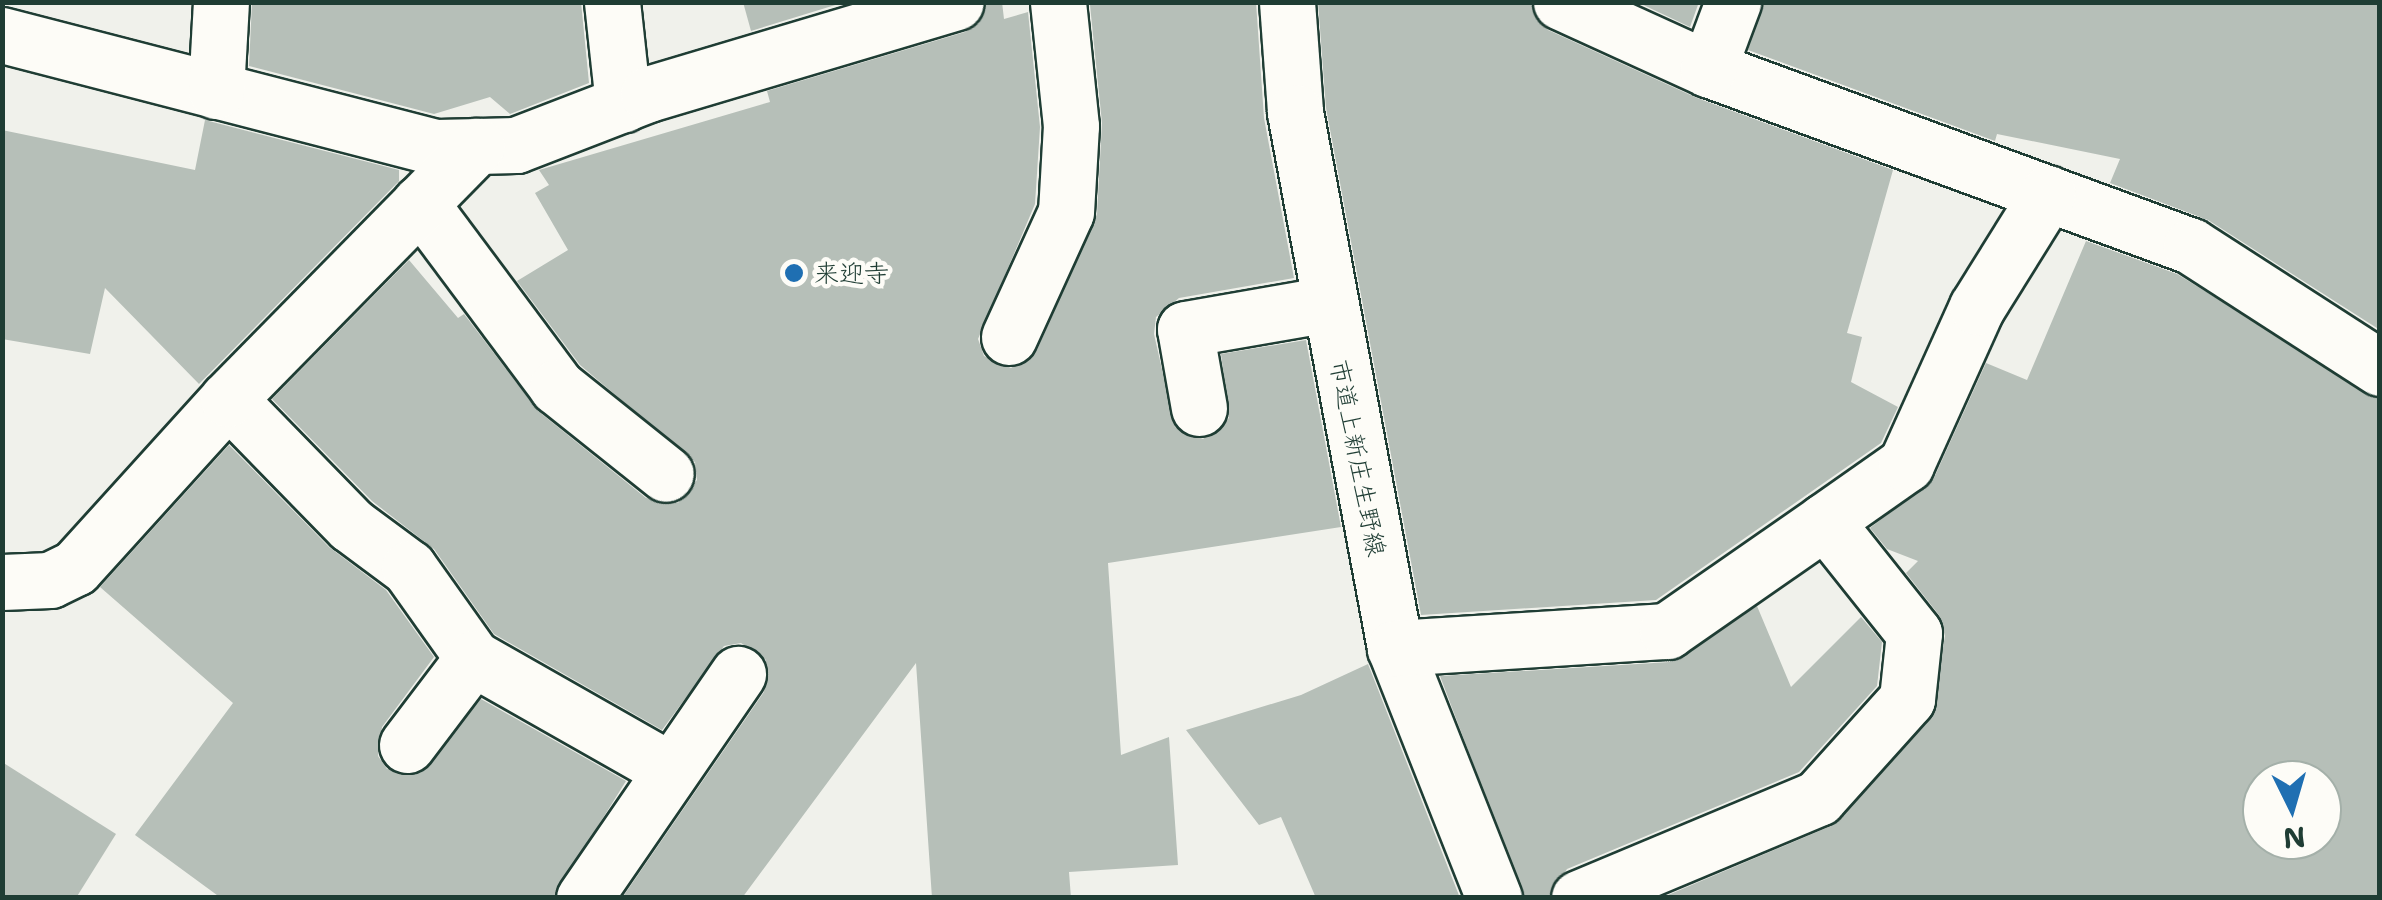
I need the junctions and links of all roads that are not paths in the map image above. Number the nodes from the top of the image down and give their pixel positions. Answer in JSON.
{"nodes":[{"id":1,"x":221,"y":2,"type":"edge"},
{"id":2,"x":612,"y":2,"type":"edge"},
{"id":3,"x":956,"y":2,"type":"edge"},
{"id":4,"x":1058,"y":2,"type":"edge"},
{"id":5,"x":1287,"y":2,"type":"edge"},
{"id":6,"x":1561,"y":2,"type":"edge"},
{"id":7,"x":1733,"y":2,"type":"edge"},
{"id":8,"x":2,"y":35,"type":"edge"},
{"id":9,"x":1708,"y":68,"type":"junction"},
{"id":10,"x":216,"y":90,"type":"junction"},
{"id":11,"x":623,"y":104,"type":"junction"},
{"id":12,"x":477,"y":146,"type":"junction"},
{"id":13,"x":2048,"y":193,"type":"junction"},
{"id":14,"x":420,"y":203,"type":"junction"},
{"id":15,"x":1328,"y":304,"type":"junction"},
{"id":16,"x":1009,"y":337,"type":"dead end"},
{"id":17,"x":2380,"y":368,"type":"edge"},
{"id":18,"x":228,"y":399,"type":"junction"},
{"id":19,"x":1198,"y":408,"type":"dead end"},
{"id":20,"x":666,"y":474,"type":"dead end"},
{"id":21,"x":1825,"y":521,"type":"junction"},
{"id":22,"x":2,"y":582,"type":"edge"},
{"id":23,"x":1395,"y":648,"type":"junction"},
{"id":24,"x":474,"y":658,"type":"junction"},
{"id":25,"x":738,"y":674,"type":"dead end"},
{"id":26,"x":407,"y":745,"type":"dead end"},
{"id":27,"x":668,"y":768,"type":"junction"},
{"id":28,"x":584,"y":898,"type":"edge"},
{"id":29,"x":1494,"y":898,"type":"edge"},
{"id":30,"x":1578,"y":898,"type":"edge"}],
"edges":[{"from":1,"to":10,"type":"street"},
{"from":2,"to":11,"type":"street"},
{"from":3,"to":11,"type":"street"},
{"from":4,"to":16,"type":"street"},
{"from":5,"to":15,"type":"street","name":"市道上新庄生野線"},
{"from":6,"to":9,"type":"street"},
{"from":7,"to":9,"type":"street"},
{"from":8,"to":10,"type":"street"},
{"from":9,"to":13,"type":"street"},
{"from":10,"to":12,"type":"street"},
{"from":11,"to":12,"type":"street"},
{"from":12,"to":14,"type":"street"},
{"from":13,"to":17,"type":"street"},
{"from":13,"to":21,"type":"street"},
{"from":14,"to":18,"type":"street"},
{"from":14,"to":20,"type":"street"},
{"from":15,"to":19,"type":"street"},
{"from":15,"to":23,"type":"street","name":"市道上新庄生野線"},
{"from":18,"to":22,"type":"street"},
{"from":18,"to":24,"type":"street"},
{"from":21,"to":23,"type":"street"},
{"from":21,"to":30,"type":"street"},
{"from":23,"to":29,"type":"street","name":"市道上新庄生野線"},
{"from":24,"to":26,"type":"street"},
{"from":24,"to":27,"type":"street"},
{"from":25,"to":27,"type":"street"},
{"from":27,"to":28,"type":"street"}]}
